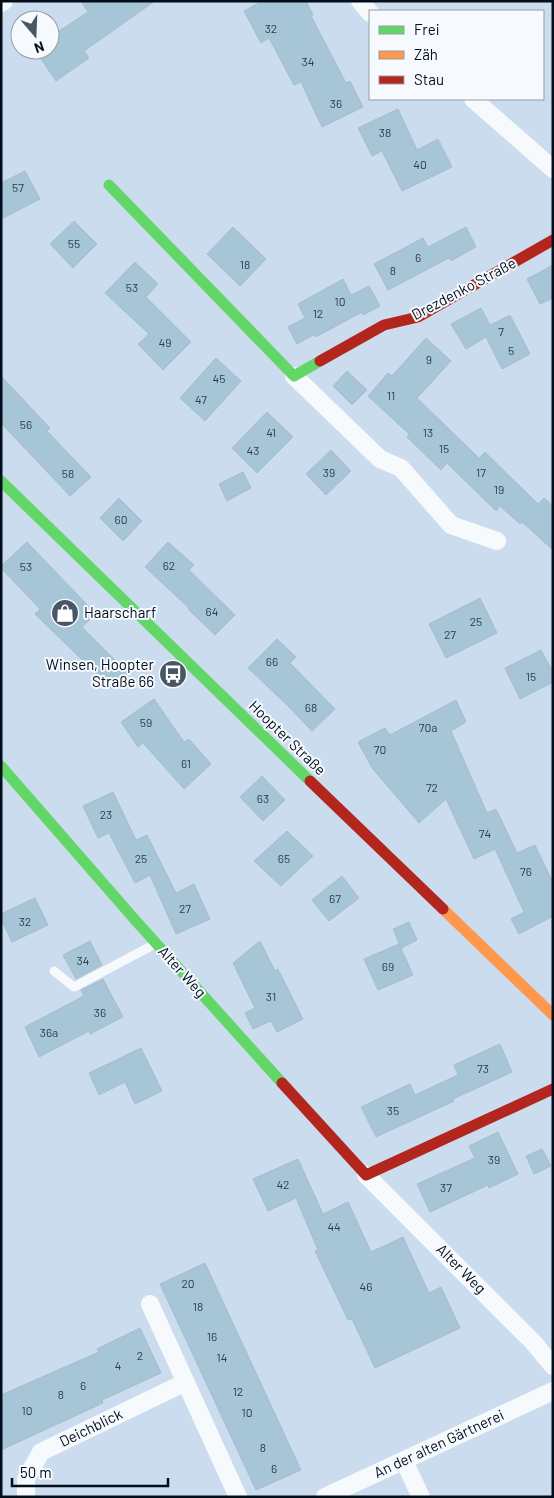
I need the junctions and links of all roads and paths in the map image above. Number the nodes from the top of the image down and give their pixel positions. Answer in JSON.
{"nodes":[{"id":1,"x":360,"y":1,"type":"edge"},
{"id":2,"x":369,"y":12,"type":"edge"},
{"id":3,"x":474,"y":100,"type":"edge"},
{"id":4,"x":553,"y":169,"type":"edge"},
{"id":5,"x":110,"y":186,"type":"dead end"},
{"id":6,"x":553,"y":240,"type":"edge"},
{"id":7,"x":294,"y":376,"type":"junction"},
{"id":8,"x":1,"y":481,"type":"edge"},
{"id":9,"x":497,"y":541,"type":"dead end"},
{"id":10,"x":1,"y":766,"type":"edge"},
{"id":11,"x":156,"y":944,"type":"junction"},
{"id":12,"x":54,"y":971,"type":"dead end"},
{"id":13,"x":553,"y":1015,"type":"edge"},
{"id":14,"x":553,"y":1089,"type":"edge"},
{"id":15,"x":366,"y":1175,"type":"junction"},
{"id":16,"x":150,"y":1304,"type":"dead end"},
{"id":17,"x":553,"y":1366,"type":"edge"},
{"id":18,"x":186,"y":1382,"type":"junction"},
{"id":19,"x":553,"y":1391,"type":"edge"},
{"id":20,"x":404,"y":1461,"type":"junction"},
{"id":21,"x":26,"y":1497,"type":"edge"},
{"id":22,"x":238,"y":1497,"type":"edge"},
{"id":23,"x":325,"y":1497,"type":"edge"},
{"id":24,"x":421,"y":1497,"type":"edge"}],
"edges":[{"from":1,"to":2,"type":"street"},
{"from":3,"to":4,"type":"street"},
{"from":5,"to":7,"type":"street"},
{"from":6,"to":7,"type":"street","name":"Drezdenko Straße"},
{"from":7,"to":9,"type":"street"},
{"from":8,"to":13,"type":"street","name":"Hoopter Straße"},
{"from":10,"to":11,"type":"street","name":"Alter Weg"},
{"from":11,"to":12,"type":"lane"},
{"from":11,"to":15,"type":"street","name":"Alter Weg"},
{"from":14,"to":15,"type":"street"},
{"from":15,"to":17,"type":"street","name":"Alter Weg"},
{"from":16,"to":18,"type":"street"},
{"from":18,"to":21,"type":"street","name":"Deichblick"},
{"from":18,"to":22,"type":"street"},
{"from":19,"to":20,"type":"street","name":"An der alten Gärtnerei"},
{"from":20,"to":23,"type":"street","name":"An der alten Gärtnerei"},
{"from":20,"to":24,"type":"street"}]}
